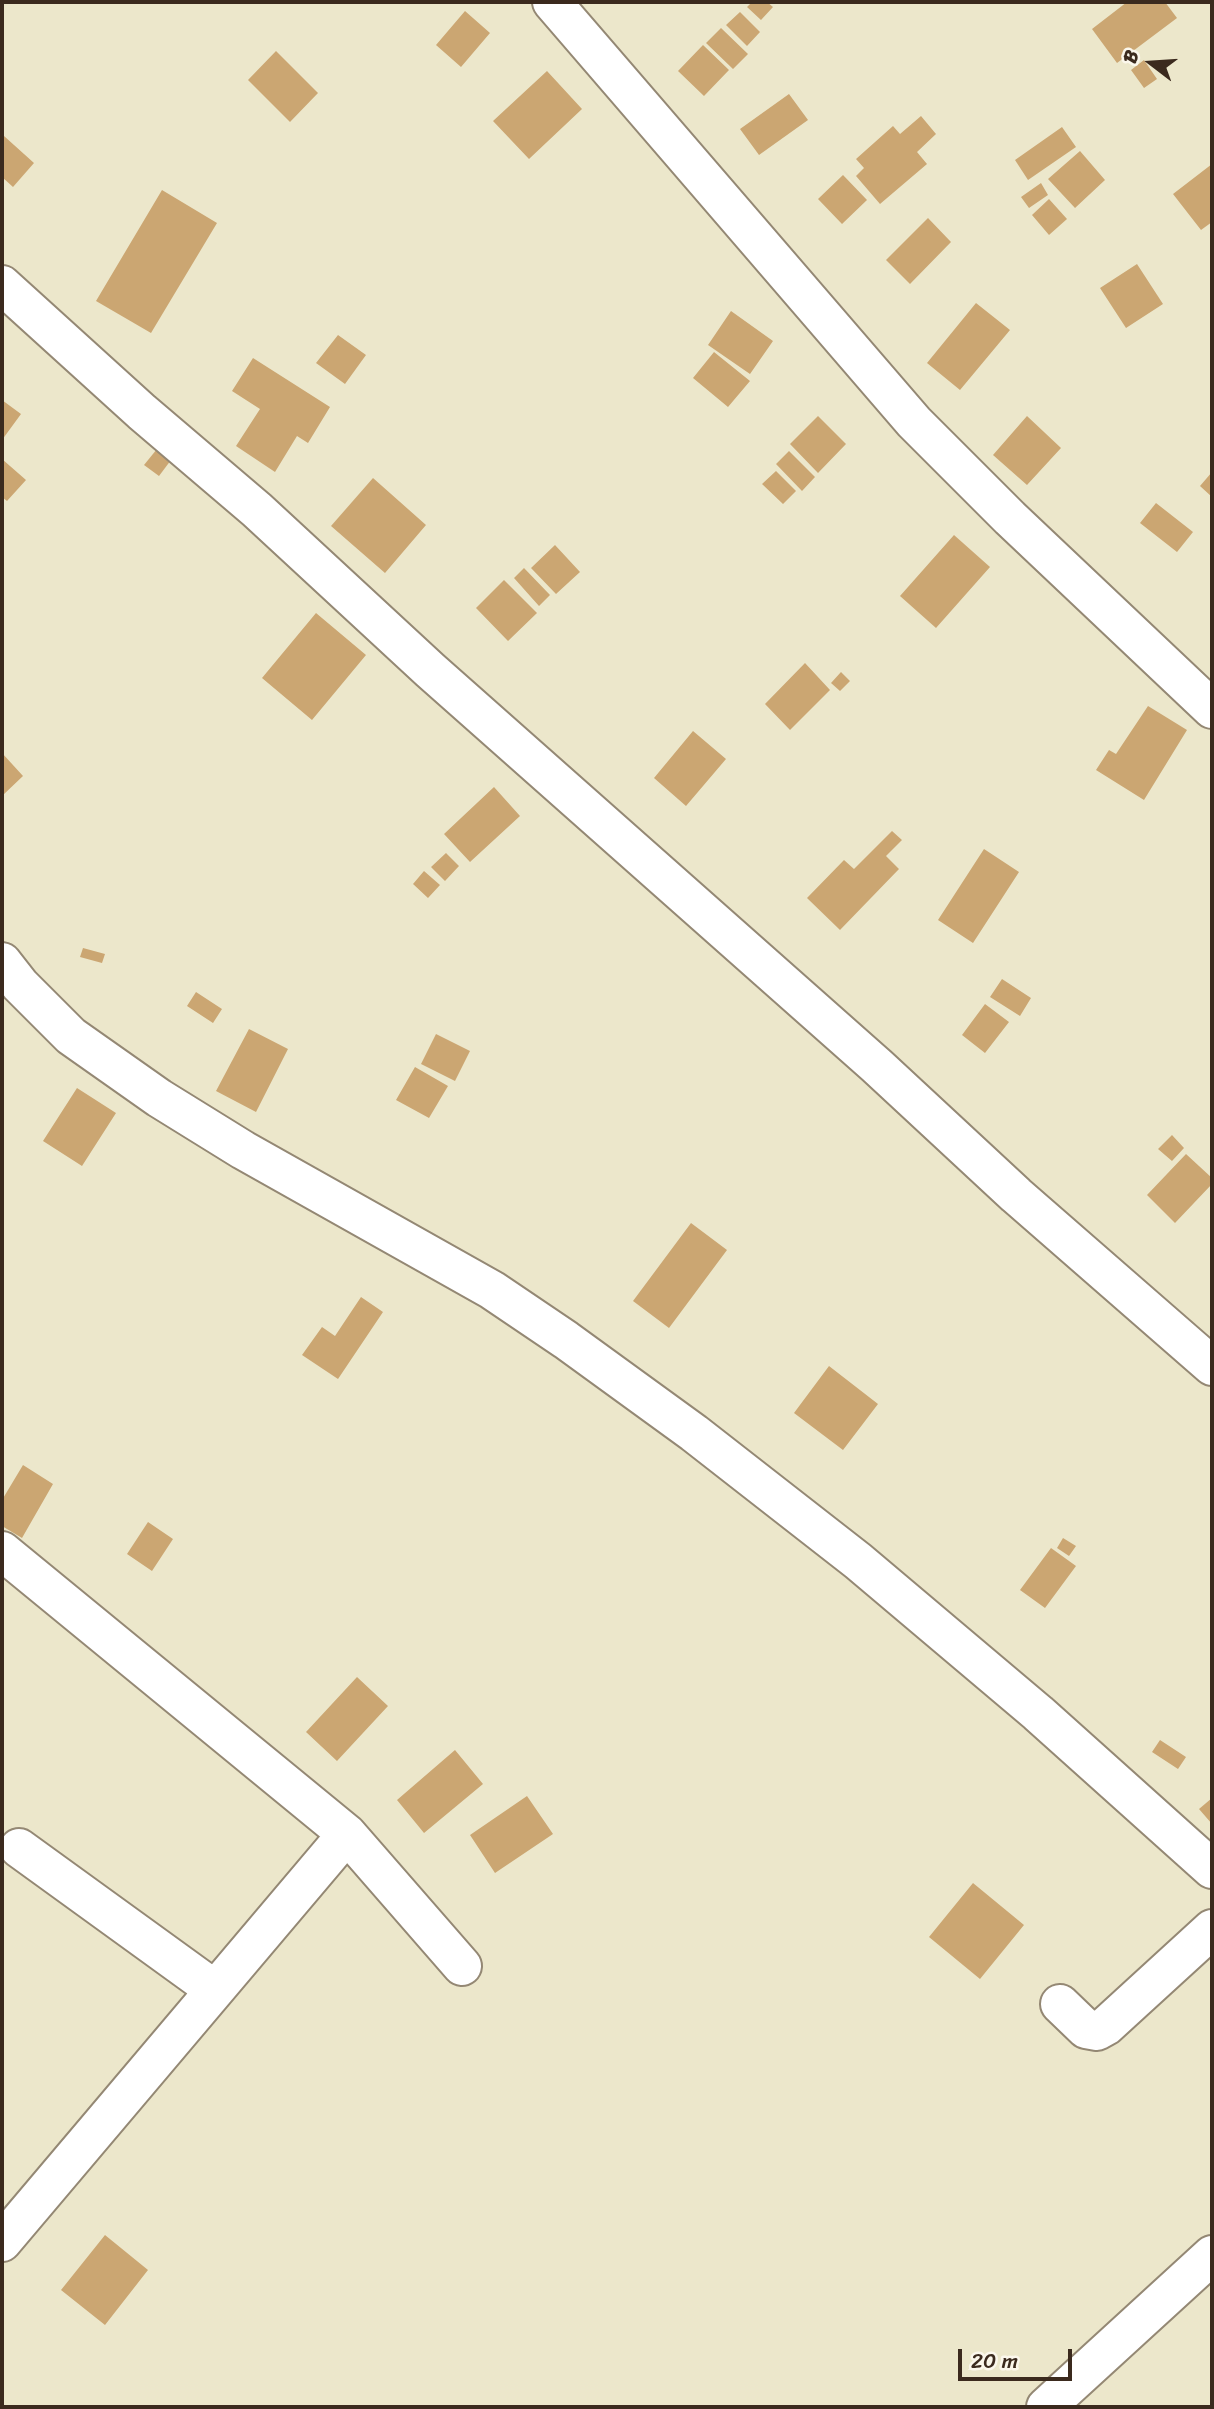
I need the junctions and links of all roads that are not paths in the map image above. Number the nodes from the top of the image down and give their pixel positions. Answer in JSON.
{"nodes":[{"id":1,"x":552,"y":2,"type":"edge"},
{"id":2,"x":2,"y":285,"type":"edge"},
{"id":3,"x":1212,"y":709,"type":"edge"},
{"id":4,"x":2,"y":962,"type":"edge"},
{"id":5,"x":1212,"y":1366,"type":"edge"},
{"id":6,"x":2,"y":1551,"type":"edge"},
{"id":7,"x":347,"y":1834,"type":"junction"},
{"id":8,"x":19,"y":1848,"type":"dead end"},
{"id":9,"x":1212,"y":1869,"type":"edge"},
{"id":10,"x":1212,"y":1929,"type":"edge"},
{"id":11,"x":462,"y":1966,"type":"dead end"},
{"id":12,"x":215,"y":1990,"type":"junction"},
{"id":13,"x":1059,"y":2004,"type":"dead end"},
{"id":14,"x":2,"y":2242,"type":"edge"},
{"id":15,"x":1212,"y":2255,"type":"edge"},
{"id":16,"x":1046,"y":2407,"type":"edge"}],
"edges":[{"from":1,"to":3,"type":"street"},
{"from":2,"to":5,"type":"street"},
{"from":4,"to":9,"type":"street"},
{"from":6,"to":7,"type":"street"},
{"from":7,"to":11,"type":"street"},
{"from":7,"to":12,"type":"street"},
{"from":8,"to":12,"type":"street"},
{"from":10,"to":13,"type":"street"},
{"from":12,"to":14,"type":"street"},
{"from":15,"to":16,"type":"street"}]}
